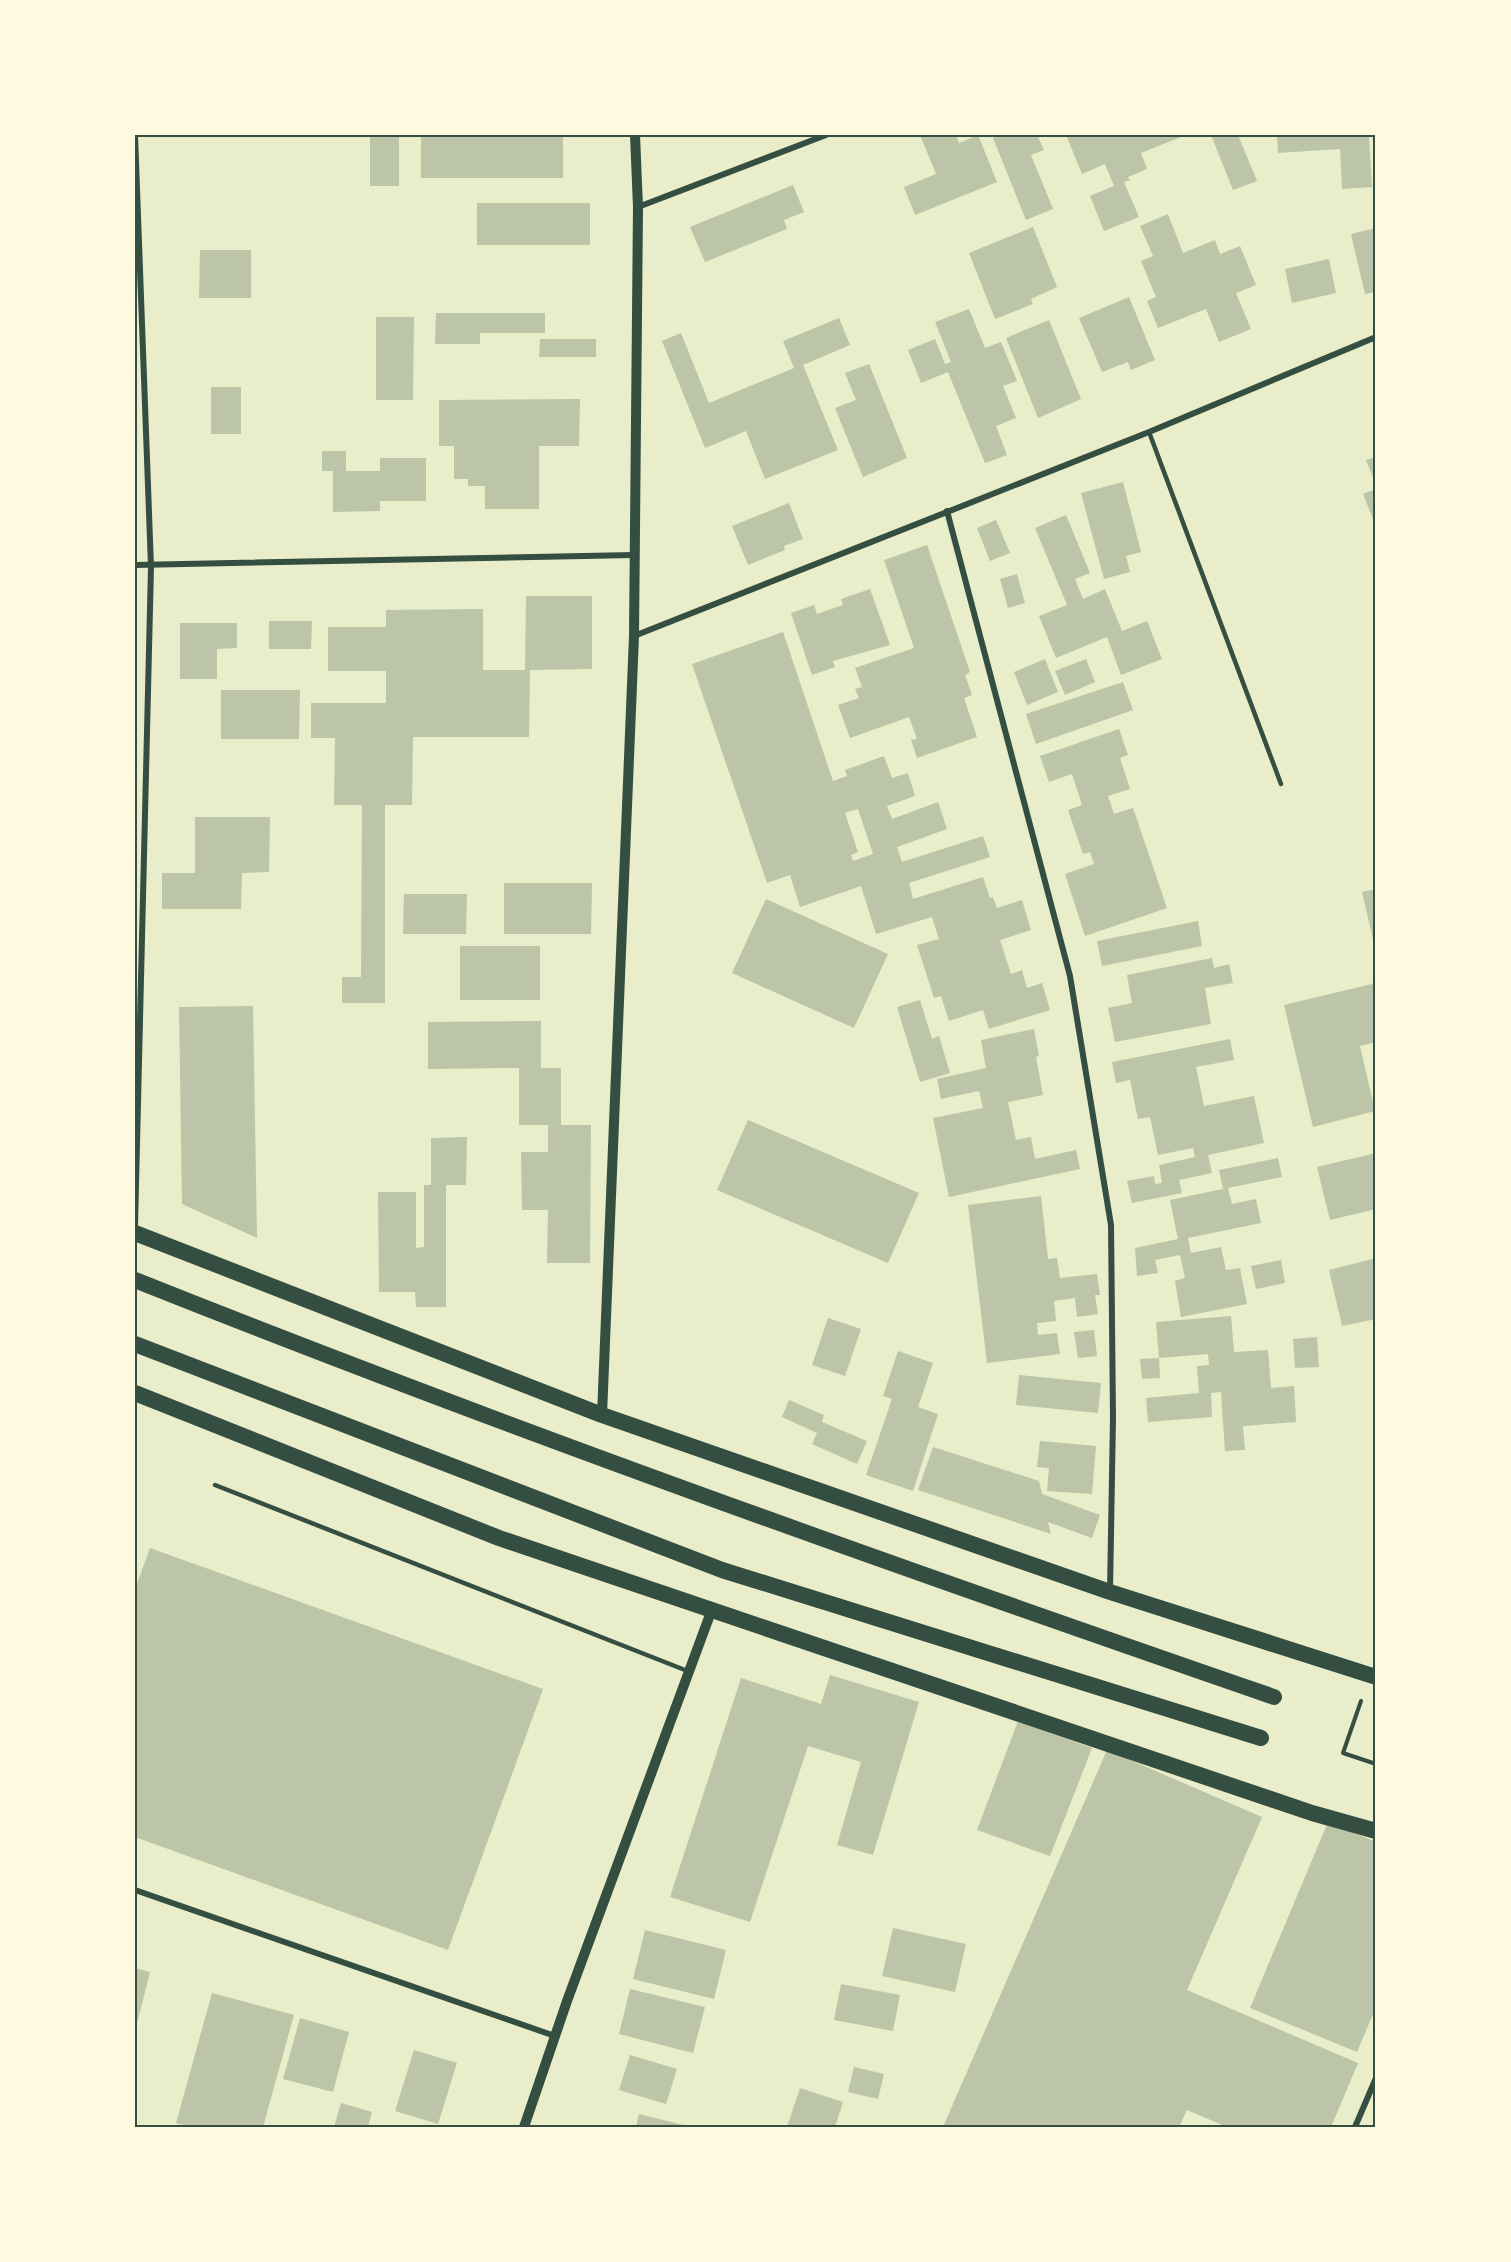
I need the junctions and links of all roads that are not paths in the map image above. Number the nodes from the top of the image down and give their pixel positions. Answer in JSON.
{"nodes":[{"id":1,"x":135,"y":135,"type":"edge"},
{"id":2,"x":635,"y":135,"type":"edge"},
{"id":3,"x":826,"y":135,"type":"edge"},
{"id":4,"x":638,"y":207,"type":"junction"},
{"id":5,"x":1376,"y":337,"type":"edge"},
{"id":6,"x":1149,"y":432,"type":"junction"},
{"id":7,"x":947,"y":511,"type":"junction"},
{"id":8,"x":634,"y":555,"type":"junction"},
{"id":9,"x":135,"y":565,"type":"edge"},
{"id":10,"x":151,"y":567,"type":"junction"},
{"id":11,"x":634,"y":636,"type":"junction"},
{"id":12,"x":1281,"y":784,"type":"dead end"},
{"id":13,"x":135,"y":1226,"type":"edge"},
{"id":14,"x":135,"y":1233,"type":"edge"},
{"id":15,"x":135,"y":1280,"type":"edge"},
{"id":16,"x":135,"y":1344,"type":"edge"},
{"id":17,"x":135,"y":1393,"type":"edge"},
{"id":18,"x":602,"y":1415,"type":"junction"},
{"id":19,"x":215,"y":1485,"type":"dead end"},
{"id":20,"x":1110,"y":1592,"type":"junction"},
{"id":21,"x":711,"y":1612,"type":"junction"},
{"id":22,"x":690,"y":1672,"type":"junction"},
{"id":23,"x":1376,"y":1677,"type":"edge"},
{"id":24,"x":1275,"y":1697,"type":"dead end"},
{"id":25,"x":1261,"y":1738,"type":"dead end"},
{"id":26,"x":1376,"y":1832,"type":"edge"},
{"id":27,"x":135,"y":1890,"type":"edge"},
{"id":28,"x":555,"y":2036,"type":"junction"},
{"id":29,"x":1376,"y":2078,"type":"edge"},
{"id":30,"x":524,"y":2127,"type":"edge"},
{"id":31,"x":1355,"y":2127,"type":"edge"}],
"edges":[{"from":1,"to":10,"type":"street"},
{"from":2,"to":4,"type":"street"},
{"from":3,"to":4,"type":"street"},
{"from":4,"to":8,"type":"street"},
{"from":5,"to":6,"type":"street"},
{"from":6,"to":7,"type":"street"},
{"from":6,"to":12,"type":"lane"},
{"from":7,"to":11,"type":"street"},
{"from":7,"to":20,"type":"street"},
{"from":8,"to":10,"type":"street"},
{"from":8,"to":11,"type":"street"},
{"from":9,"to":10,"type":"street"},
{"from":10,"to":13,"type":"street"},
{"from":11,"to":18,"type":"street"},
{"from":14,"to":18,"type":"highway"},
{"from":15,"to":24,"type":"highway"},
{"from":16,"to":25,"type":"highway"},
{"from":17,"to":21,"type":"highway"},
{"from":18,"to":20,"type":"highway"},
{"from":19,"to":22,"type":"lane"},
{"from":20,"to":23,"type":"highway"},
{"from":21,"to":22,"type":"street"},
{"from":21,"to":26,"type":"highway"},
{"from":22,"to":28,"type":"street"},
{"from":27,"to":28,"type":"street"},
{"from":28,"to":30,"type":"street"},
{"from":29,"to":31,"type":"street"}]}
